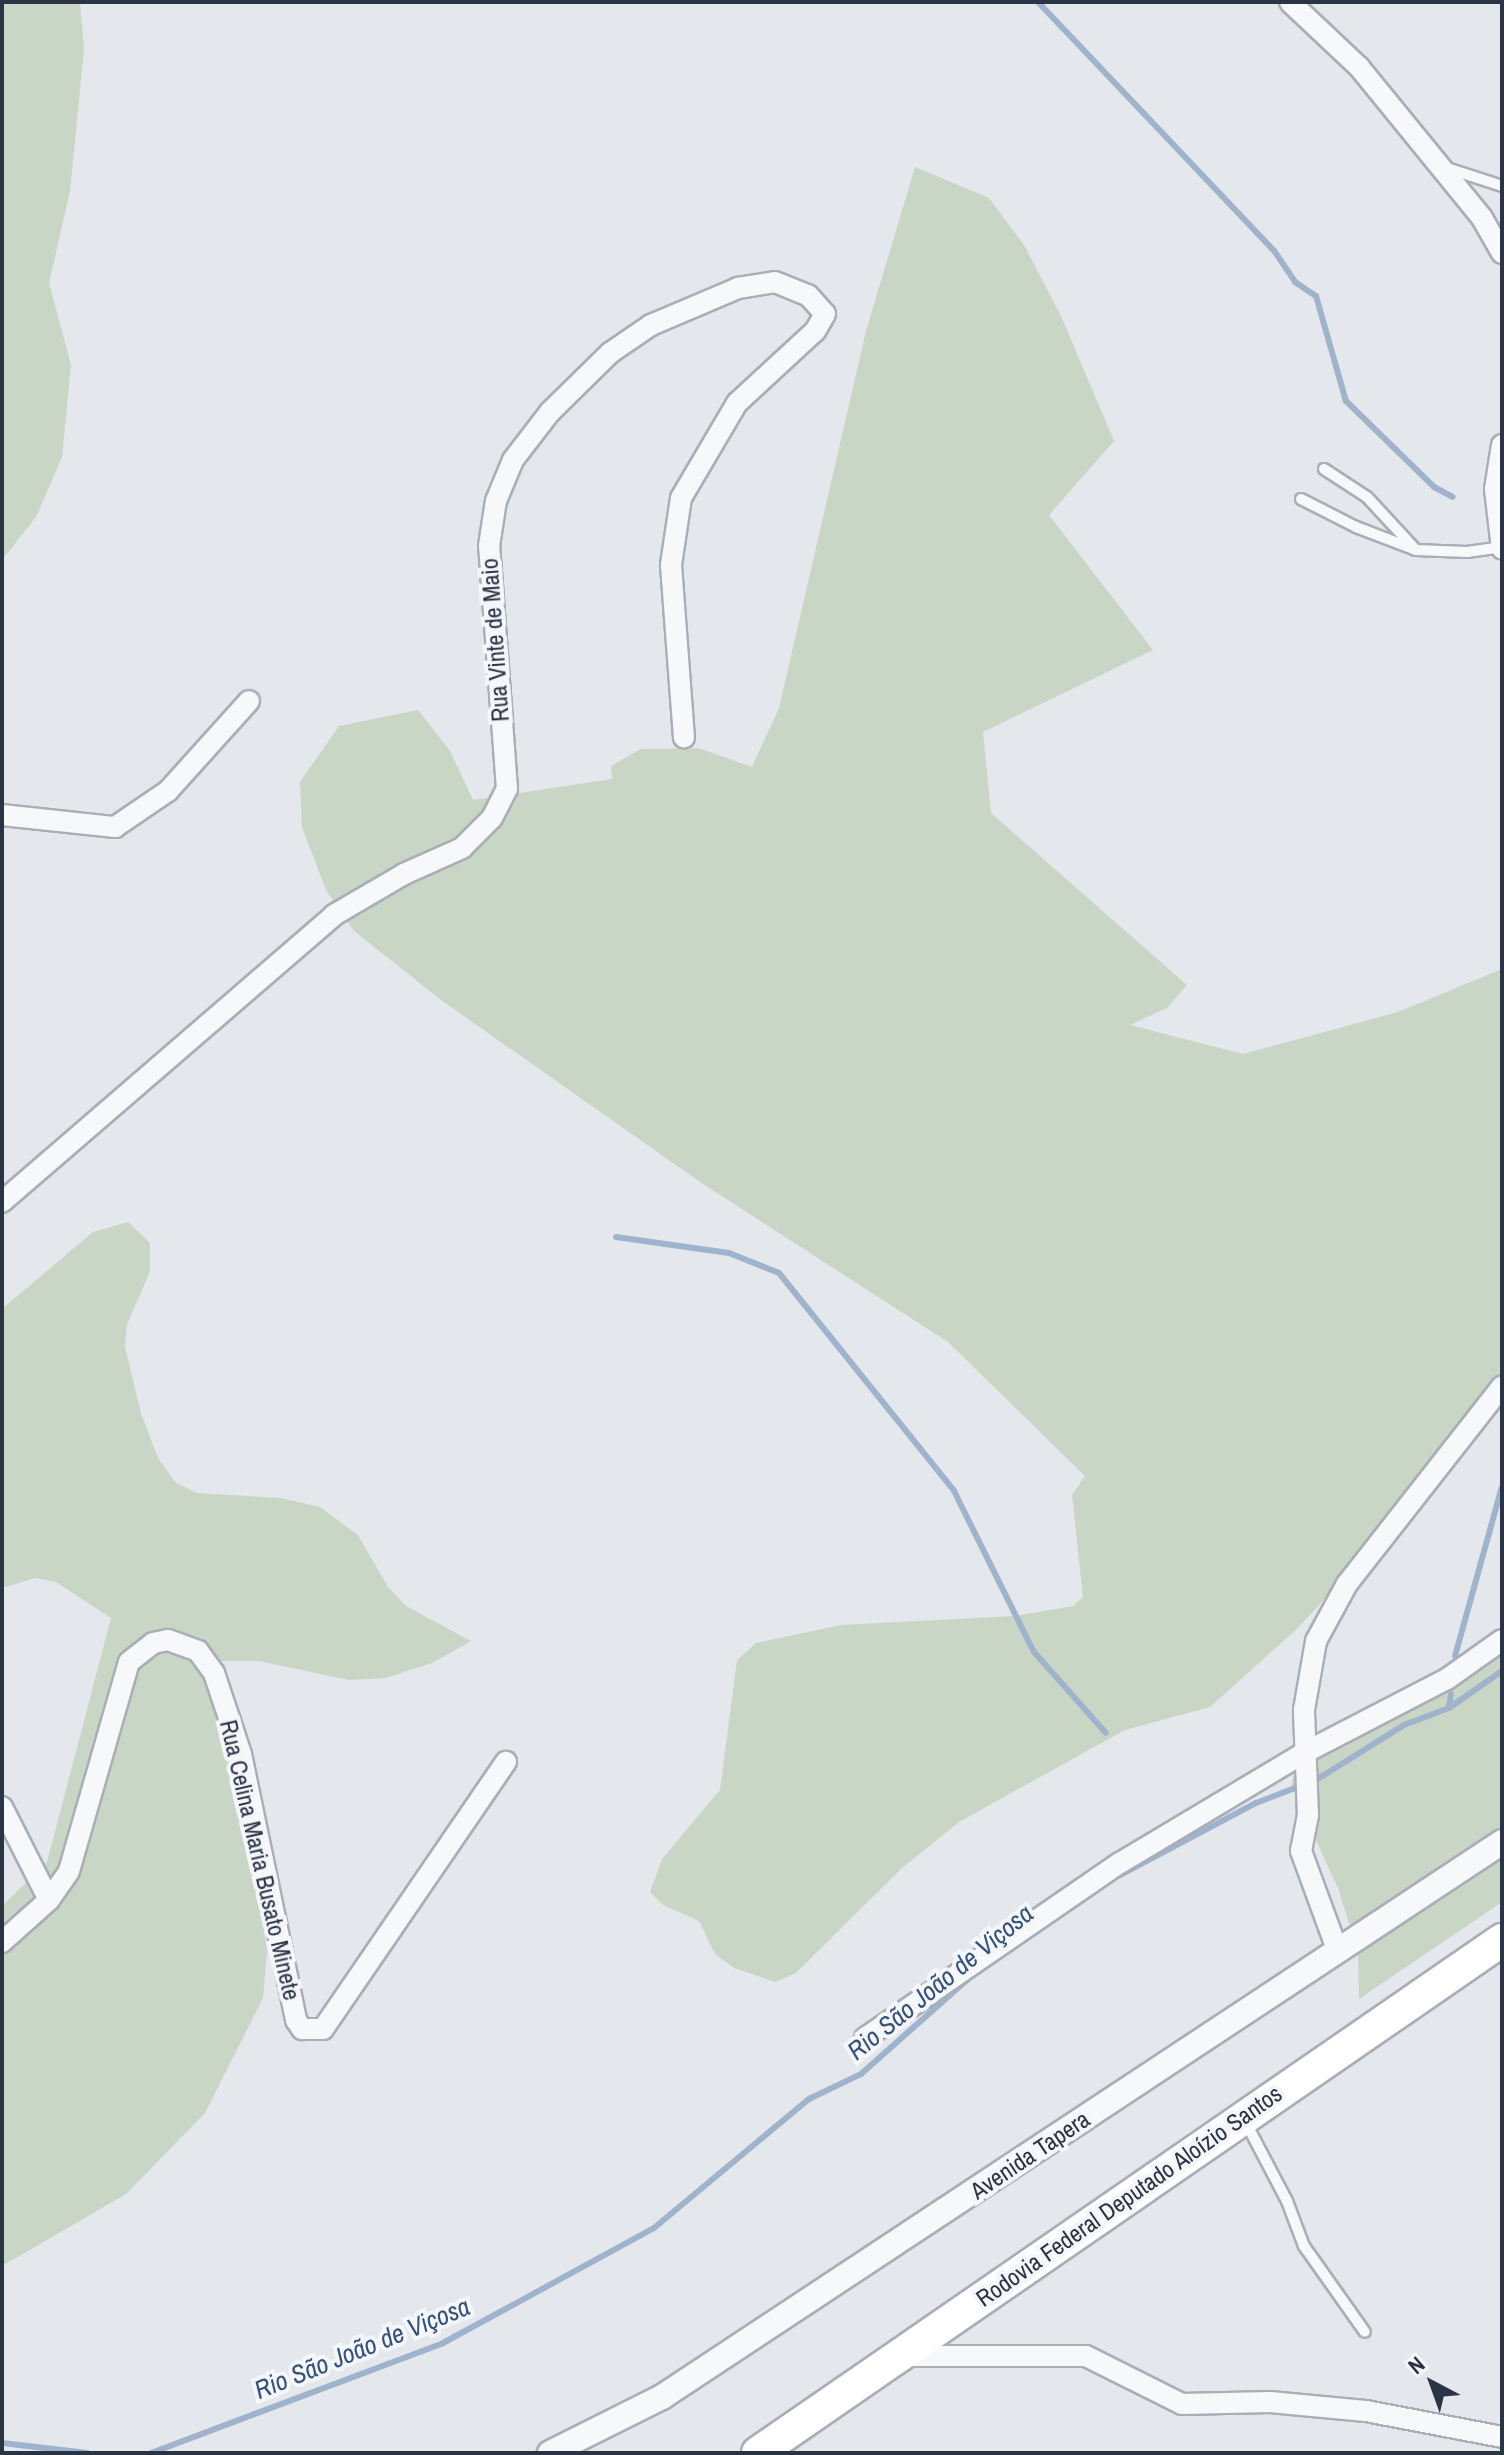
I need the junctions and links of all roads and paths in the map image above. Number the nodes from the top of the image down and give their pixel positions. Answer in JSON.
{"nodes":[{"id":1,"x":1290,"y":2,"type":"edge"},
{"id":2,"x":1437,"y":164,"type":"junction"},
{"id":3,"x":1502,"y":186,"type":"edge"},
{"id":4,"x":1502,"y":253,"type":"edge"},
{"id":5,"x":1501,"y":458,"type":"edge"},
{"id":6,"x":1324,"y":469,"type":"dead end"},
{"id":7,"x":1301,"y":499,"type":"dead end"},
{"id":8,"x":1501,"y":548,"type":"edge"},
{"id":9,"x":1416,"y":550,"type":"junction"},
{"id":10,"x":249,"y":701,"type":"dead end"},
{"id":11,"x":684,"y":738,"type":"dead end"},
{"id":12,"x":2,"y":815,"type":"edge"},
{"id":13,"x":2,"y":1202,"type":"edge"},
{"id":14,"x":1502,"y":1386,"type":"edge"},
{"id":15,"x":1502,"y":1640,"type":"edge"},
{"id":16,"x":1304,"y":1753,"type":"junction"},
{"id":17,"x":506,"y":1762,"type":"dead end"},
{"id":18,"x":2,"y":1807,"type":"edge"},
{"id":19,"x":1502,"y":1842,"type":"edge"},
{"id":20,"x":49,"y":1900,"type":"junction"},
{"id":21,"x":1502,"y":1940,"type":"edge"},
{"id":22,"x":2,"y":1942,"type":"edge"},
{"id":23,"x":1338,"y":1952,"type":"junction"},
{"id":24,"x":865,"y":2038,"type":"dead end"},
{"id":25,"x":1242,"y":2116,"type":"junction"},
{"id":26,"x":1365,"y":2332,"type":"dead end"},
{"id":27,"x":898,"y":2356,"type":"junction"},
{"id":28,"x":1502,"y":2437,"type":"edge"},
{"id":29,"x":550,"y":2453,"type":"edge"},
{"id":30,"x":758,"y":2453,"type":"edge"}],
"edges":[{"from":1,"to":2,"type":"street"},
{"from":2,"to":3,"type":"lane"},
{"from":2,"to":4,"type":"street"},
{"from":5,"to":8,"type":"street"},
{"from":6,"to":9,"type":"lane"},
{"from":7,"to":9,"type":"lane"},
{"from":8,"to":9,"type":"lane"},
{"from":10,"to":12,"type":"street"},
{"from":11,"to":13,"type":"street","name":"Rua Vinte de Maio"},
{"from":14,"to":16,"type":"street"},
{"from":15,"to":16,"type":"street"},
{"from":16,"to":23,"type":"street"},
{"from":16,"to":24,"type":"street"},
{"from":17,"to":20,"type":"street","name":"Rua Celina Maria Busato Minete"},
{"from":18,"to":20,"type":"street"},
{"from":19,"to":23,"type":"street","name":"Avenida Tapera"},
{"from":20,"to":22,"type":"street","name":"Rua Celina Maria Busato Minete"},
{"from":21,"to":25,"type":"highway","name":"Rodovia Federal Deputado Aloízio Santos"},
{"from":23,"to":29,"type":"street","name":"Avenida Tapera"},
{"from":25,"to":26,"type":"lane"},
{"from":25,"to":27,"type":"highway","name":"Rodovia Federal Deputado Aloízio Santos"},
{"from":27,"to":28,"type":"street"},
{"from":27,"to":30,"type":"highway","name":"Rodovia Federal Deputado Aloízio Santos"}]}
